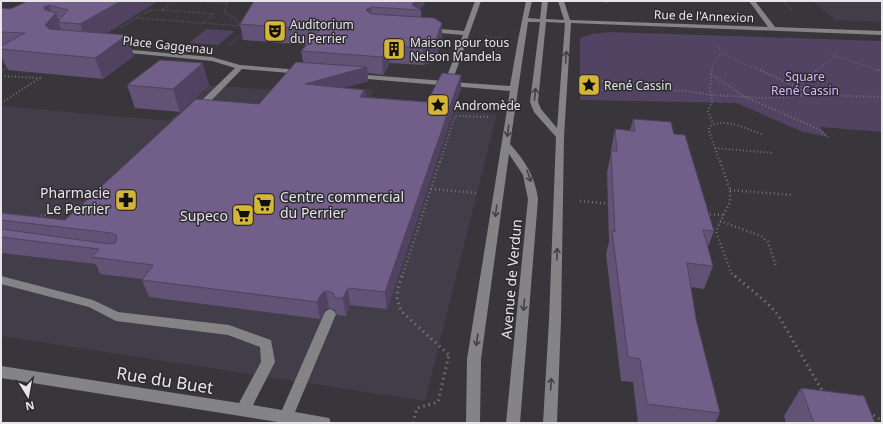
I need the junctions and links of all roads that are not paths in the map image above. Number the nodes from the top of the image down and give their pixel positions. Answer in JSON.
{"nodes":[{"id":1,"x":478,"y":1,"type":"edge"},
{"id":2,"x":529,"y":1,"type":"edge"},
{"id":3,"x":545,"y":1,"type":"edge"},
{"id":4,"x":561,"y":1,"type":"edge"},
{"id":5,"x":752,"y":1,"type":"edge"},
{"id":6,"x":526,"y":20,"type":"junction"},
{"id":7,"x":542,"y":21,"type":"junction"},
{"id":8,"x":568,"y":22,"type":"junction"},
{"id":9,"x":420,"y":30,"type":"edge"},
{"id":10,"x":773,"y":30,"type":"junction"},
{"id":11,"x":467,"y":33,"type":"junction"},
{"id":12,"x":882,"y":33,"type":"edge"},
{"id":13,"x":112,"y":50,"type":"edge"},
{"id":14,"x":240,"y":67,"type":"junction"},
{"id":15,"x":309,"y":72,"type":"edge"},
{"id":16,"x":348,"y":75,"type":"edge"},
{"id":17,"x":448,"y":83,"type":"junction"},
{"id":18,"x":514,"y":89,"type":"junction"},
{"id":19,"x":200,"y":108,"type":"edge"},
{"id":20,"x":560,"y":137,"type":"junction"},
{"id":21,"x":506,"y":145,"type":"junction"},
{"id":22,"x":1,"y":280,"type":"edge"},
{"id":23,"x":330,"y":314,"type":"dead end"},
{"id":24,"x":1,"y":372,"type":"edge"},
{"id":25,"x":244,"y":410,"type":"junction"},
{"id":26,"x":286,"y":417,"type":"junction"},
{"id":27,"x":324,"y":423,"type":"edge"},
{"id":28,"x":473,"y":423,"type":"edge"},
{"id":29,"x":513,"y":423,"type":"edge"},
{"id":30,"x":550,"y":423,"type":"edge"}],
"edges":[{"from":1,"to":11,"type":"street"},
{"from":2,"to":6,"type":"street","name":"Avenue de Verdun"},
{"from":3,"to":7,"type":"street"},
{"from":4,"to":8,"type":"street"},
{"from":5,"to":10,"type":"street"},
{"from":6,"to":7,"type":"street","name":"Rue de l'Annexion"},
{"from":6,"to":18,"type":"street","name":"Avenue de Verdun"},
{"from":7,"to":8,"type":"street","name":"Rue de l'Annexion"},
{"from":20,"to":7,"type":"street","one_way":true},
{"from":8,"to":10,"type":"street","name":"Rue de l'Annexion"},
{"from":20,"to":8,"type":"street","one_way":true},
{"from":9,"to":11,"type":"street"},
{"from":10,"to":12,"type":"street","name":"Rue de l'Annexion"},
{"from":11,"to":17,"type":"street"},
{"from":13,"to":14,"type":"street","name":"Place Gaggenau"},
{"from":14,"to":15,"type":"street","name":"Place Gaggenau"},
{"from":14,"to":19,"type":"street"},
{"from":16,"to":17,"type":"street"},
{"from":17,"to":18,"type":"street"},
{"from":18,"to":21,"type":"street","name":"Avenue de Verdun","one_way":true},
{"from":30,"to":20,"type":"street","one_way":true},
{"from":21,"to":28,"type":"street","name":"Avenue de Verdun","one_way":true},
{"from":21,"to":29,"type":"street","name":"Avenue de Verdun","one_way":true},
{"from":22,"to":25,"type":"street"},
{"from":23,"to":26,"type":"street"},
{"from":24,"to":25,"type":"street","name":"Rue du Buet"},
{"from":25,"to":26,"type":"street","name":"Rue du Buet"},
{"from":26,"to":27,"type":"street","name":"Rue du Buet"}]}
